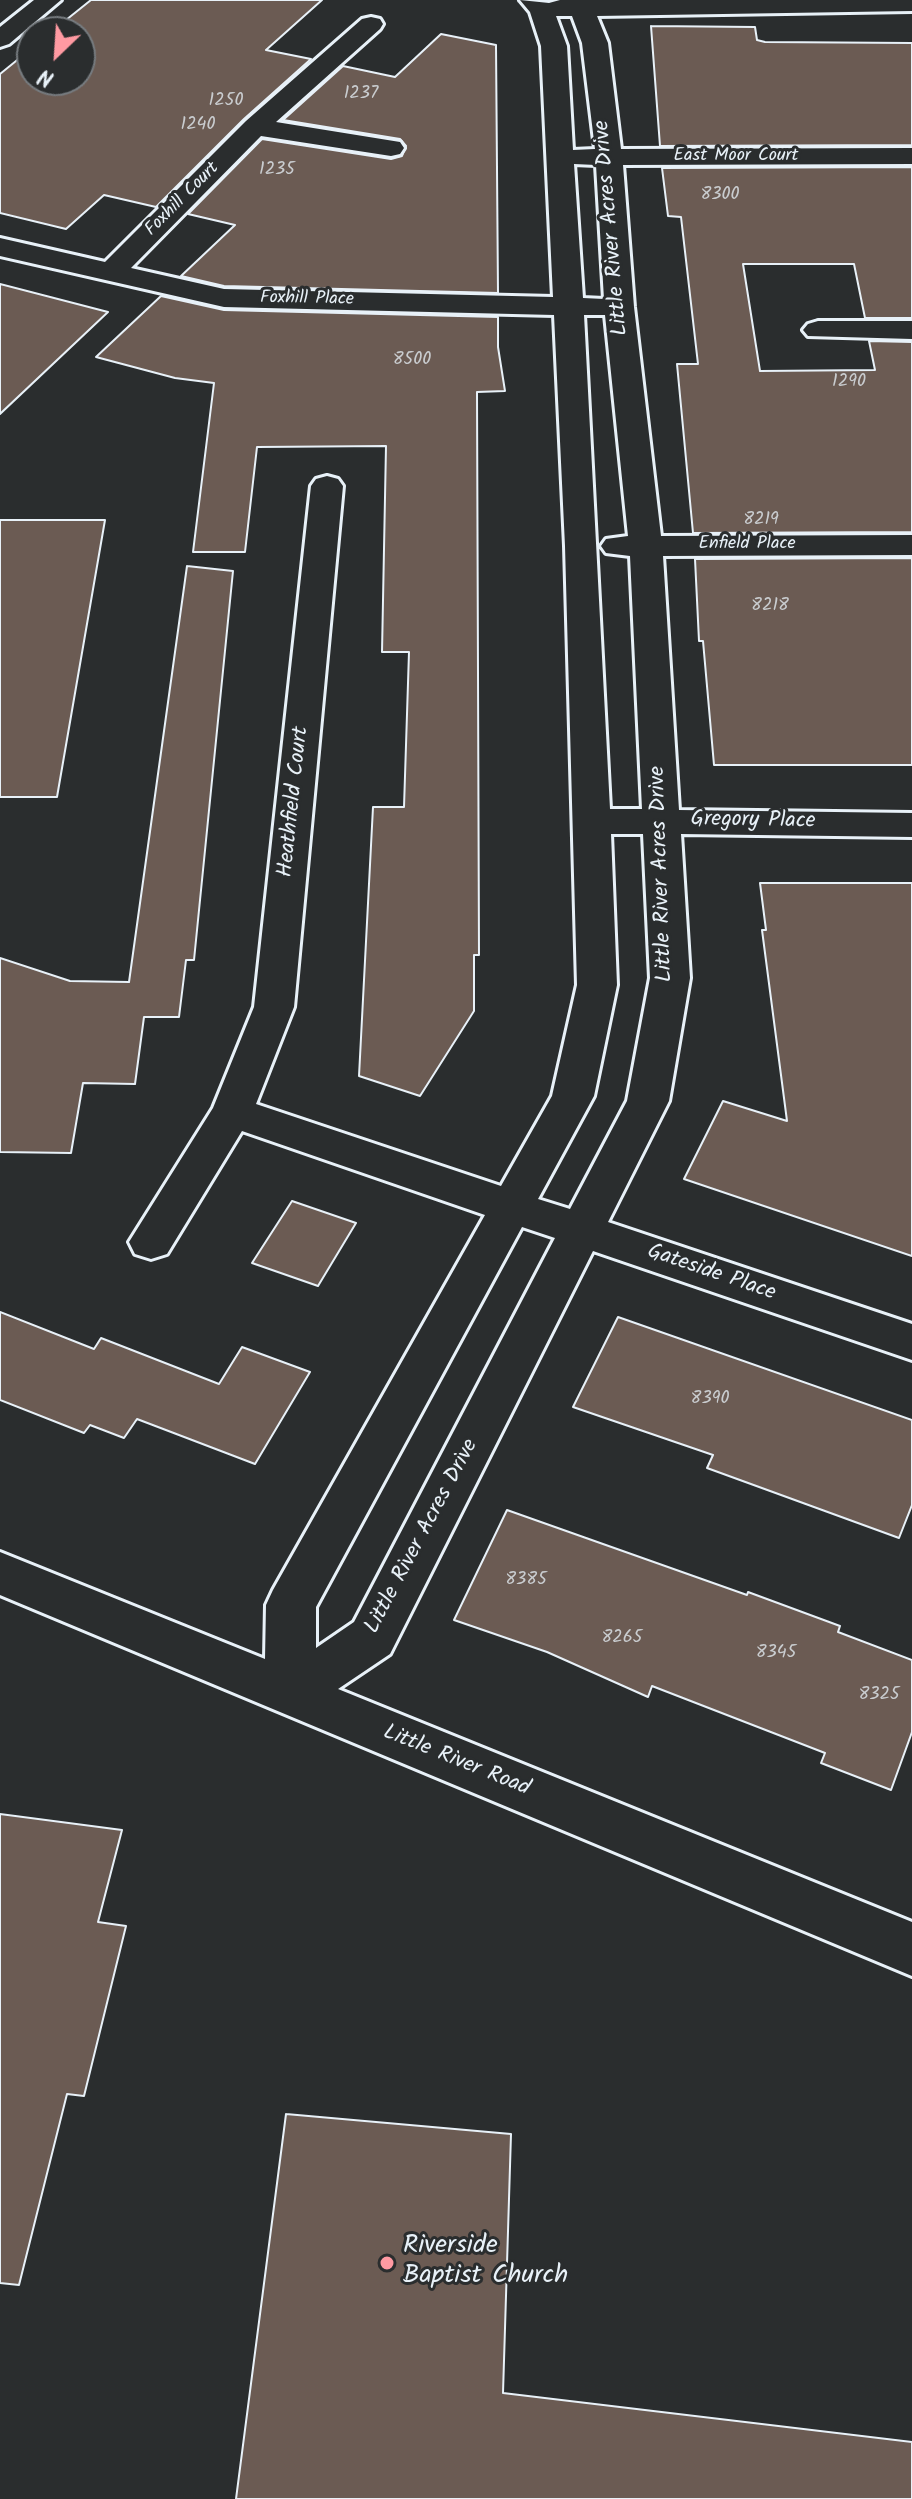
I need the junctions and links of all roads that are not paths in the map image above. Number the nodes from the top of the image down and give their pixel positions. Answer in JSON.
{"nodes":[{"id":1,"x":49,"y":0,"type":"edge"},
{"id":2,"x":829,"y":2,"type":"edge"},
{"id":3,"x":912,"y":4,"type":"edge"},
{"id":4,"x":557,"y":5,"type":"edge"},
{"id":5,"x":371,"y":24,"type":"dead end"},
{"id":6,"x":0,"y":39,"type":"edge"},
{"id":7,"x":255,"y":127,"type":"junction"},
{"id":8,"x":391,"y":148,"type":"dead end"},
{"id":9,"x":912,"y":156,"type":"edge"},
{"id":10,"x":561,"y":157,"type":"junction"},
{"id":11,"x":609,"y":157,"type":"junction"},
{"id":12,"x":0,"y":247,"type":"edge"},
{"id":13,"x":110,"y":273,"type":"junction"},
{"id":14,"x":570,"y":306,"type":"junction"},
{"id":15,"x":619,"y":307,"type":"junction"},
{"id":16,"x":818,"y":330,"type":"dead end"},
{"id":17,"x":912,"y":330,"type":"edge"},
{"id":18,"x":327,"y":486,"type":"dead end"},
{"id":19,"x":912,"y":545,"type":"edge"},
{"id":20,"x":582,"y":546,"type":"junction"},
{"id":21,"x":646,"y":546,"type":"junction"},
{"id":22,"x":594,"y":821,"type":"junction"},
{"id":23,"x":663,"y":821,"type":"junction"},
{"id":24,"x":912,"y":825,"type":"edge"},
{"id":25,"x":232,"y":1112,"type":"junction"},
{"id":26,"x":510,"y":1207,"type":"junction"},
{"id":27,"x":583,"y":1231,"type":"junction"},
{"id":28,"x":151,"y":1242,"type":"dead end"},
{"id":29,"x":912,"y":1342,"type":"edge"},
{"id":30,"x":0,"y":1573,"type":"edge"},
{"id":31,"x":290,"y":1693,"type":"junction"},
{"id":32,"x":912,"y":1949,"type":"edge"}],
"edges":[{"from":1,"to":6,"type":"street"},
{"from":2,"to":3,"type":"street"},
{"from":2,"to":4,"type":"street"},
{"from":4,"to":10,"type":"street","name":"Little River Acres Drive"},
{"from":4,"to":11,"type":"street","name":"Little River Acres Drive"},
{"from":5,"to":7,"type":"street","name":"Foxhill Court"},
{"from":7,"to":8,"type":"street"},
{"from":7,"to":13,"type":"street","name":"Foxhill Court"},
{"from":9,"to":11,"type":"street","name":"East Moor Court"},
{"from":10,"to":11,"type":"street","name":"East Moor Court"},
{"from":10,"to":14,"type":"street","name":"Little River Acres Drive"},
{"from":11,"to":15,"type":"street","name":"Little River Acres Drive"},
{"from":12,"to":13,"type":"street","name":"Foxhill Place"},
{"from":13,"to":14,"type":"street","name":"Foxhill Place"},
{"from":14,"to":15,"type":"street","name":"Foxhill Place"},
{"from":14,"to":20,"type":"street","name":"Little River Acres Drive"},
{"from":15,"to":21,"type":"street","name":"Little River Acres Drive"},
{"from":16,"to":17,"type":"street"},
{"from":18,"to":25,"type":"street","name":"Heathfield Court"},
{"from":19,"to":21,"type":"street","name":"Enfield Place"},
{"from":20,"to":21,"type":"street","name":"Enfield Place"},
{"from":20,"to":22,"type":"street","name":"Little River Acres Drive"},
{"from":21,"to":23,"type":"street","name":"Little River Acres Drive"},
{"from":22,"to":23,"type":"street","name":"Gregory Place"},
{"from":22,"to":26,"type":"street","name":"Little River Acres Drive"},
{"from":23,"to":24,"type":"street","name":"Gregory Place"},
{"from":23,"to":27,"type":"street","name":"Little River Acres Drive"},
{"from":25,"to":26,"type":"street"},
{"from":25,"to":28,"type":"street","name":"Heathfield Court"},
{"from":26,"to":27,"type":"street","name":"Gateside Place"},
{"from":26,"to":31,"type":"street","name":"Little River Acres Drive"},
{"from":27,"to":29,"type":"street","name":"Gateside Place"},
{"from":27,"to":31,"type":"street","name":"Little River Acres Drive"},
{"from":30,"to":31,"type":"street","name":"Little River Road"},
{"from":31,"to":32,"type":"street","name":"Little River Road"}]}
